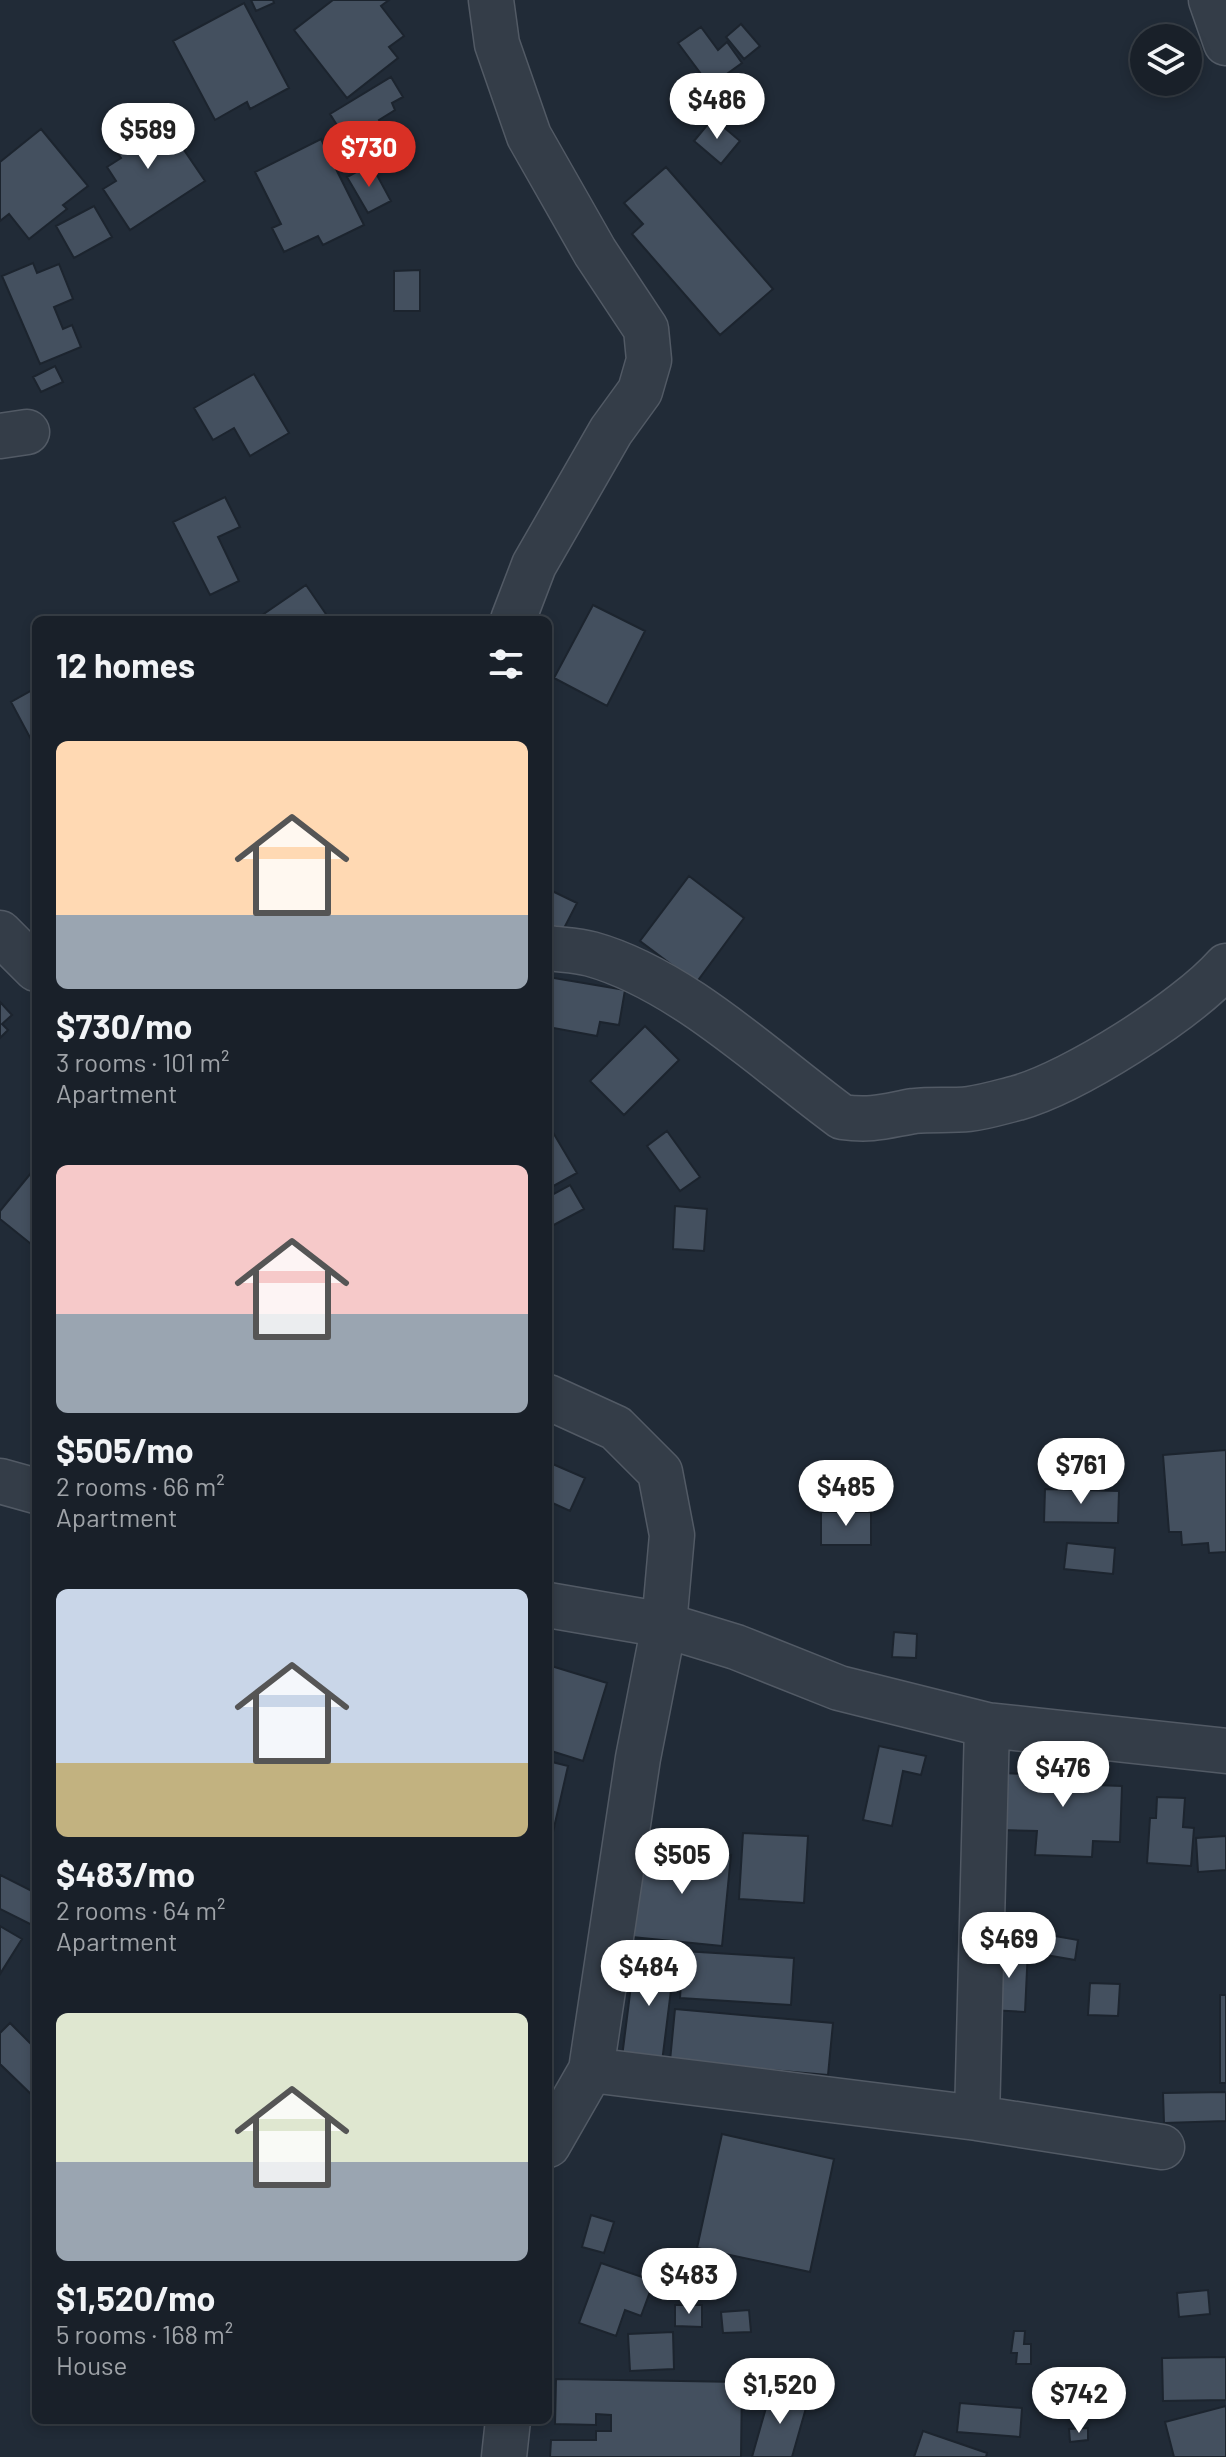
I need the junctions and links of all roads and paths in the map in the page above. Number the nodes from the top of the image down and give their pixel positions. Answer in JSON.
{"nodes":[{"id":1,"x":491,"y":0,"type":"edge"},
{"id":2,"x":1211,"y":0,"type":"edge"},
{"id":3,"x":1226,"y":43,"type":"edge"},
{"id":4,"x":515,"y":616,"type":"edge"},
{"id":5,"x":0,"y":933,"type":"edge"},
{"id":6,"x":552,"y":948,"type":"edge"},
{"id":7,"x":32,"y":965,"type":"edge"},
{"id":8,"x":1226,"y":966,"type":"edge"},
{"id":9,"x":552,"y":1399,"type":"edge"},
{"id":10,"x":0,"y":1481,"type":"edge"},
{"id":11,"x":32,"y":1490,"type":"edge"},
{"id":12,"x":552,"y":1606,"type":"edge"},
{"id":13,"x":664,"y":1625,"type":"junction"},
{"id":14,"x":987,"y":1725,"type":"junction"},
{"id":15,"x":1226,"y":1751,"type":"edge"},
{"id":16,"x":591,"y":2070,"type":"junction"},
{"id":17,"x":977,"y":2118,"type":"junction"},
{"id":18,"x":552,"y":2138,"type":"edge"},
{"id":19,"x":1162,"y":2147,"type":"dead end"},
{"id":20,"x":508,"y":2424,"type":"edge"},
{"id":21,"x":504,"y":2457,"type":"edge"}],
"edges":[{"from":1,"to":4,"type":"street"},
{"from":2,"to":3,"type":"street"},
{"from":5,"to":7,"type":"street"},
{"from":6,"to":8,"type":"street"},
{"from":9,"to":13,"type":"street"},
{"from":10,"to":11,"type":"street"},
{"from":12,"to":13,"type":"street"},
{"from":13,"to":14,"type":"street"},
{"from":13,"to":16,"type":"street"},
{"from":14,"to":15,"type":"street"},
{"from":14,"to":17,"type":"street"},
{"from":16,"to":17,"type":"street"},
{"from":16,"to":18,"type":"street"},
{"from":17,"to":19,"type":"street"},
{"from":20,"to":21,"type":"street"}]}
